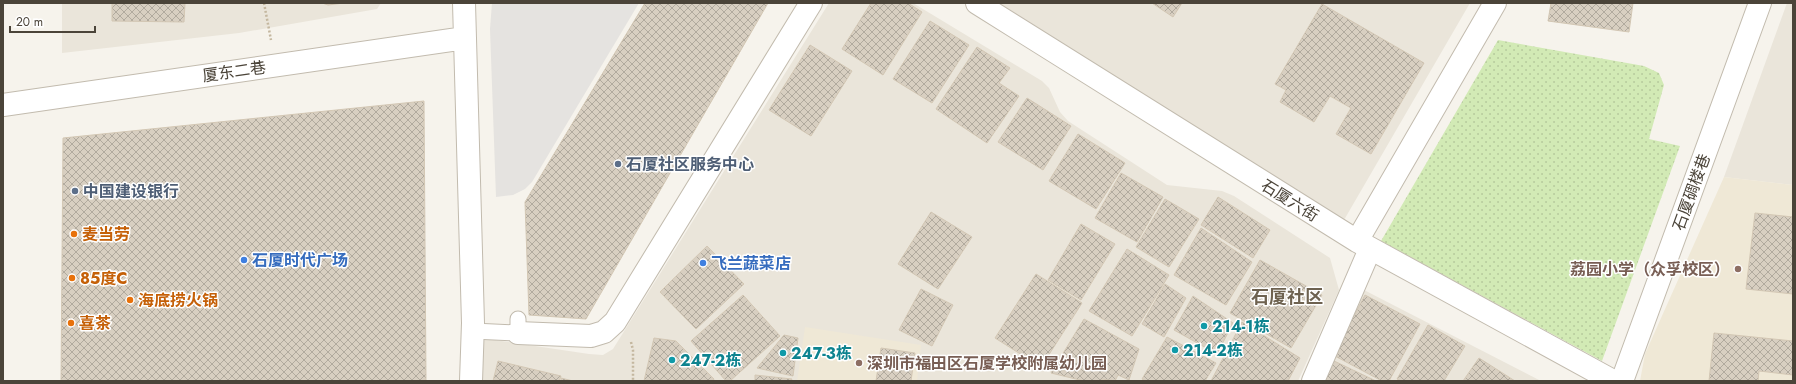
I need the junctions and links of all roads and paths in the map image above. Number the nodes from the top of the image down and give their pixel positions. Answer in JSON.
{"nodes":[{"id":1,"x":264,"y":3,"type":"edge"},
{"id":2,"x":464,"y":3,"type":"edge"},
{"id":3,"x":811,"y":3,"type":"edge"},
{"id":4,"x":977,"y":3,"type":"edge"},
{"id":5,"x":1495,"y":3,"type":"edge"},
{"id":6,"x":1760,"y":3,"type":"edge"},
{"id":7,"x":269,"y":28,"type":"dead end"},
{"id":8,"x":465,"y":38,"type":"junction"},
{"id":9,"x":3,"y":105,"type":"edge"},
{"id":10,"x":1363,"y":245,"type":"junction"},
{"id":11,"x":617,"y":319,"type":"junction"},
{"id":12,"x":518,"y":326,"type":"joint"},
{"id":13,"x":473,"y":332,"type":"junction"},
{"id":14,"x":472,"y":381,"type":"edge"},
{"id":15,"x":633,"y":381,"type":"edge"},
{"id":16,"x":1313,"y":381,"type":"edge"},
{"id":17,"x":1613,"y":381,"type":"edge"},
{"id":18,"x":1622,"y":381,"type":"edge"}],
"edges":[{"from":1,"to":7,"type":"path"},
{"from":2,"to":8,"type":"street"},
{"from":3,"to":11,"type":"street"},
{"from":4,"to":10,"type":"street","name":"石厦六街"},
{"from":5,"to":10,"type":"street"},
{"from":6,"to":18,"type":"street","name":"石厦碉楼巷"},
{"from":8,"to":9,"type":"street","name":"厦东二巷"},
{"from":8,"to":13,"type":"street"},
{"from":10,"to":16,"type":"street"},
{"from":10,"to":17,"type":"street","name":"石厦六街"},
{"from":11,"to":12,"type":"street"},
{"from":11,"to":15,"type":"path"},
{"from":12,"to":13,"type":"lane"},
{"from":13,"to":14,"type":"street"}]}
